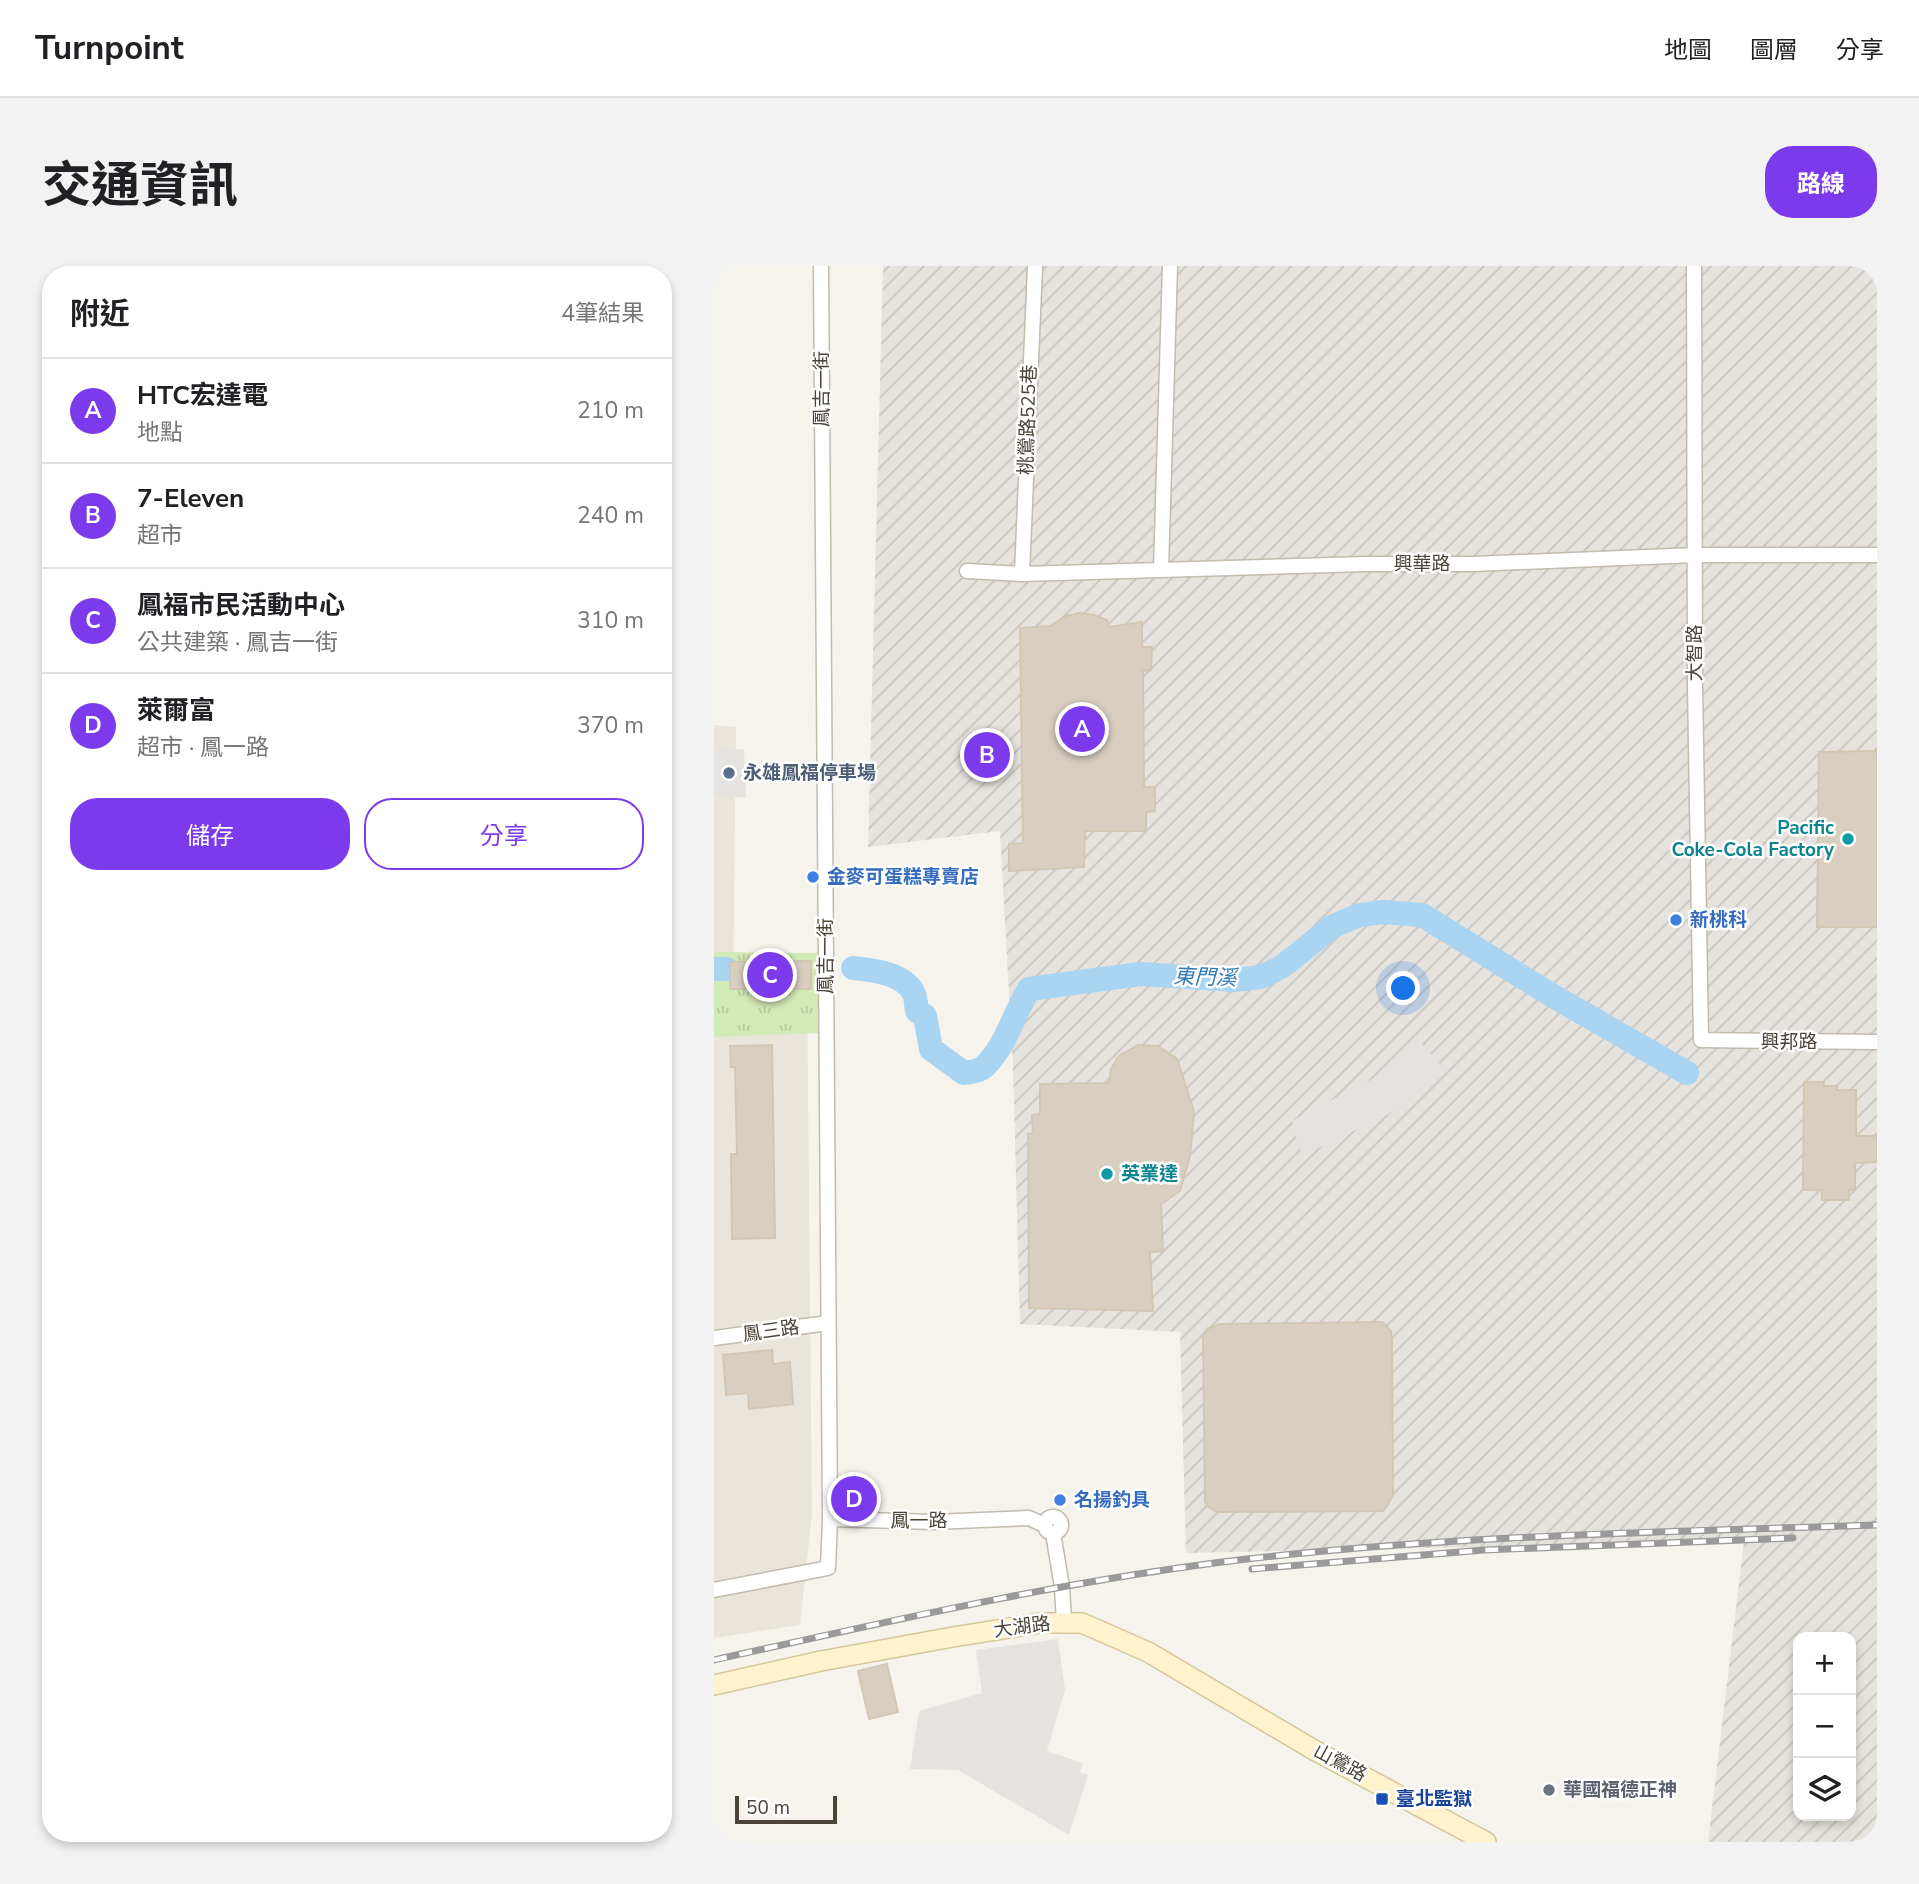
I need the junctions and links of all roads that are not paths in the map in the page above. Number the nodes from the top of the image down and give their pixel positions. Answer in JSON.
{"nodes":[{"id":1,"x":821,"y":266,"type":"edge"},
{"id":2,"x":1035,"y":266,"type":"edge"},
{"id":3,"x":1170,"y":266,"type":"edge"},
{"id":4,"x":1694,"y":266,"type":"edge"},
{"id":5,"x":1696,"y":555,"type":"junction"},
{"id":6,"x":1877,"y":555,"type":"edge"},
{"id":7,"x":1161,"y":570,"type":"junction"},
{"id":8,"x":967,"y":571,"type":"dead end"},
{"id":9,"x":1022,"y":574,"type":"junction"},
{"id":10,"x":1701,"y":1041,"type":"joint"},
{"id":11,"x":1877,"y":1042,"type":"edge"},
{"id":12,"x":828,"y":1323,"type":"junction"},
{"id":13,"x":714,"y":1338,"type":"edge"},
{"id":14,"x":830,"y":1519,"type":"junction"},
{"id":15,"x":714,"y":1590,"type":"edge"},
{"id":16,"x":1064,"y":1622,"type":"junction"},
{"id":17,"x":714,"y":1685,"type":"edge"},
{"id":18,"x":1304,"y":1744,"type":"joint"},
{"id":19,"x":1486,"y":1842,"type":"edge"}],
"edges":[{"from":1,"to":12,"type":"street","name":"鳳吉一街"},
{"from":2,"to":9,"type":"street","name":"桃鶯路525巷"},
{"from":3,"to":7,"type":"street"},
{"from":4,"to":5,"type":"street","name":"大智路"},
{"from":5,"to":6,"type":"street","name":"興華路"},
{"from":5,"to":7,"type":"street","name":"興華路"},
{"from":5,"to":10,"type":"street","name":"大智路"},
{"from":7,"to":9,"type":"street","name":"興華路"},
{"from":8,"to":9,"type":"street","name":"興華路"},
{"from":10,"to":11,"type":"street","name":"興邦路"},
{"from":12,"to":13,"type":"street","name":"鳳三路"},
{"from":12,"to":14,"type":"street","name":"鳳吉一街"},
{"from":14,"to":15,"type":"street"},
{"from":14,"to":16,"type":"street","name":"鳳一路"},
{"from":16,"to":17,"type":"street","name":"大湖路"},
{"from":16,"to":18,"type":"street","name":"大湖路"},
{"from":18,"to":19,"type":"street","name":"山鶯路"}]}
